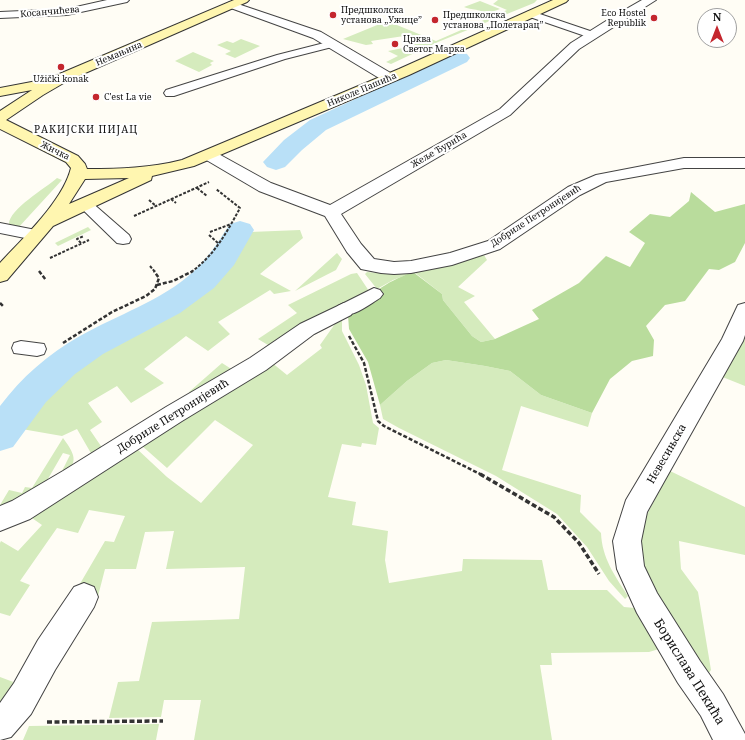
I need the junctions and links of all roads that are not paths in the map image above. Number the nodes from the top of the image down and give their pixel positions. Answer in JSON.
{"nodes":[{"id":1,"x":123,"y":0,"type":"edge"},
{"id":2,"x":243,"y":0,"type":"edge"},
{"id":3,"x":562,"y":0,"type":"edge"},
{"id":4,"x":650,"y":0,"type":"edge"},
{"id":5,"x":232,"y":5,"type":"junction"},
{"id":6,"x":531,"y":14,"type":"junction"},
{"id":7,"x":0,"y":15,"type":"edge"},
{"id":8,"x":592,"y":35,"type":"junction"},
{"id":9,"x":332,"y":44,"type":"junction"},
{"id":10,"x":62,"y":78,"type":"junction"},
{"id":11,"x":389,"y":78,"type":"junction"},
{"id":12,"x":0,"y":92,"type":"edge"},
{"id":13,"x":170,"y":92,"type":"dead end"},
{"id":14,"x":0,"y":118,"type":"edge"},
{"id":15,"x":0,"y":123,"type":"edge"},
{"id":16,"x":209,"y":155,"type":"junction"},
{"id":17,"x":745,"y":162,"type":"edge"},
{"id":18,"x":159,"y":171,"type":"junction"},
{"id":19,"x":78,"y":174,"type":"junction"},
{"id":20,"x":85,"y":204,"type":"junction"},
{"id":21,"x":331,"y":212,"type":"junction"},
{"id":22,"x":0,"y":228,"type":"edge"},
{"id":23,"x":38,"y":231,"type":"junction"},
{"id":24,"x":123,"y":239,"type":"dead end"},
{"id":25,"x":0,"y":275,"type":"edge"},
{"id":26,"x":374,"y":294,"type":"dead end"},
{"id":27,"x":344,"y":310,"type":"joint"},
{"id":28,"x":745,"y":310,"type":"edge"},
{"id":29,"x":0,"y":519,"type":"edge"},
{"id":30,"x":84,"y":597,"type":"dead end"},
{"id":31,"x":647,"y":603,"type":"joint"},
{"id":32,"x":0,"y":726,"type":"edge"},
{"id":33,"x":731,"y":740,"type":"edge"}],
"edges":[{"from":1,"to":7,"type":"street","name":"Косанчићева"},
{"from":2,"to":5,"type":"main road","name":"Немањина"},
{"from":3,"to":6,"type":"main road","name":"Николе Пашића"},
{"from":4,"to":8,"type":"street","name":"Жеље Ђурића"},
{"from":5,"to":9,"type":"street"},
{"from":5,"to":10,"type":"main road","name":"Немањина"},
{"from":6,"to":8,"type":"lane"},
{"from":6,"to":11,"type":"main road","name":"Николе Пашића"},
{"from":8,"to":21,"type":"street","name":"Жеље Ђурића"},
{"from":9,"to":11,"type":"street"},
{"from":9,"to":13,"type":"lane"},
{"from":10,"to":12,"type":"main road"},
{"from":10,"to":14,"type":"main road","name":"Немањина"},
{"from":11,"to":16,"type":"main road","name":"Николе Пашића"},
{"from":15,"to":19,"type":"main road","name":"Жичка"},
{"from":16,"to":18,"type":"main road","name":"Николе Пашића"},
{"from":16,"to":21,"type":"street"},
{"from":17,"to":21,"type":"street","name":"Добриле Петронијевић"},
{"from":18,"to":19,"type":"main road","name":"Николе Пашића"},
{"from":18,"to":20,"type":"main road","name":"Николе Пашића"},
{"from":19,"to":23,"type":"main road","name":"Николе Пашића"},
{"from":20,"to":23,"type":"main road","name":"Николе Пашића"},
{"from":20,"to":24,"type":"lane"},
{"from":22,"to":23,"type":"lane"},
{"from":23,"to":25,"type":"main road","name":"Николе Пашића"},
{"from":26,"to":27,"type":"lane"},
{"from":27,"to":29,"type":"street","name":"Добриле Петронијевић"},
{"from":28,"to":31,"type":"street","name":"Невесињска"},
{"from":30,"to":32,"type":"street"},
{"from":31,"to":33,"type":"street","name":"Борислава Пекића"}]}
